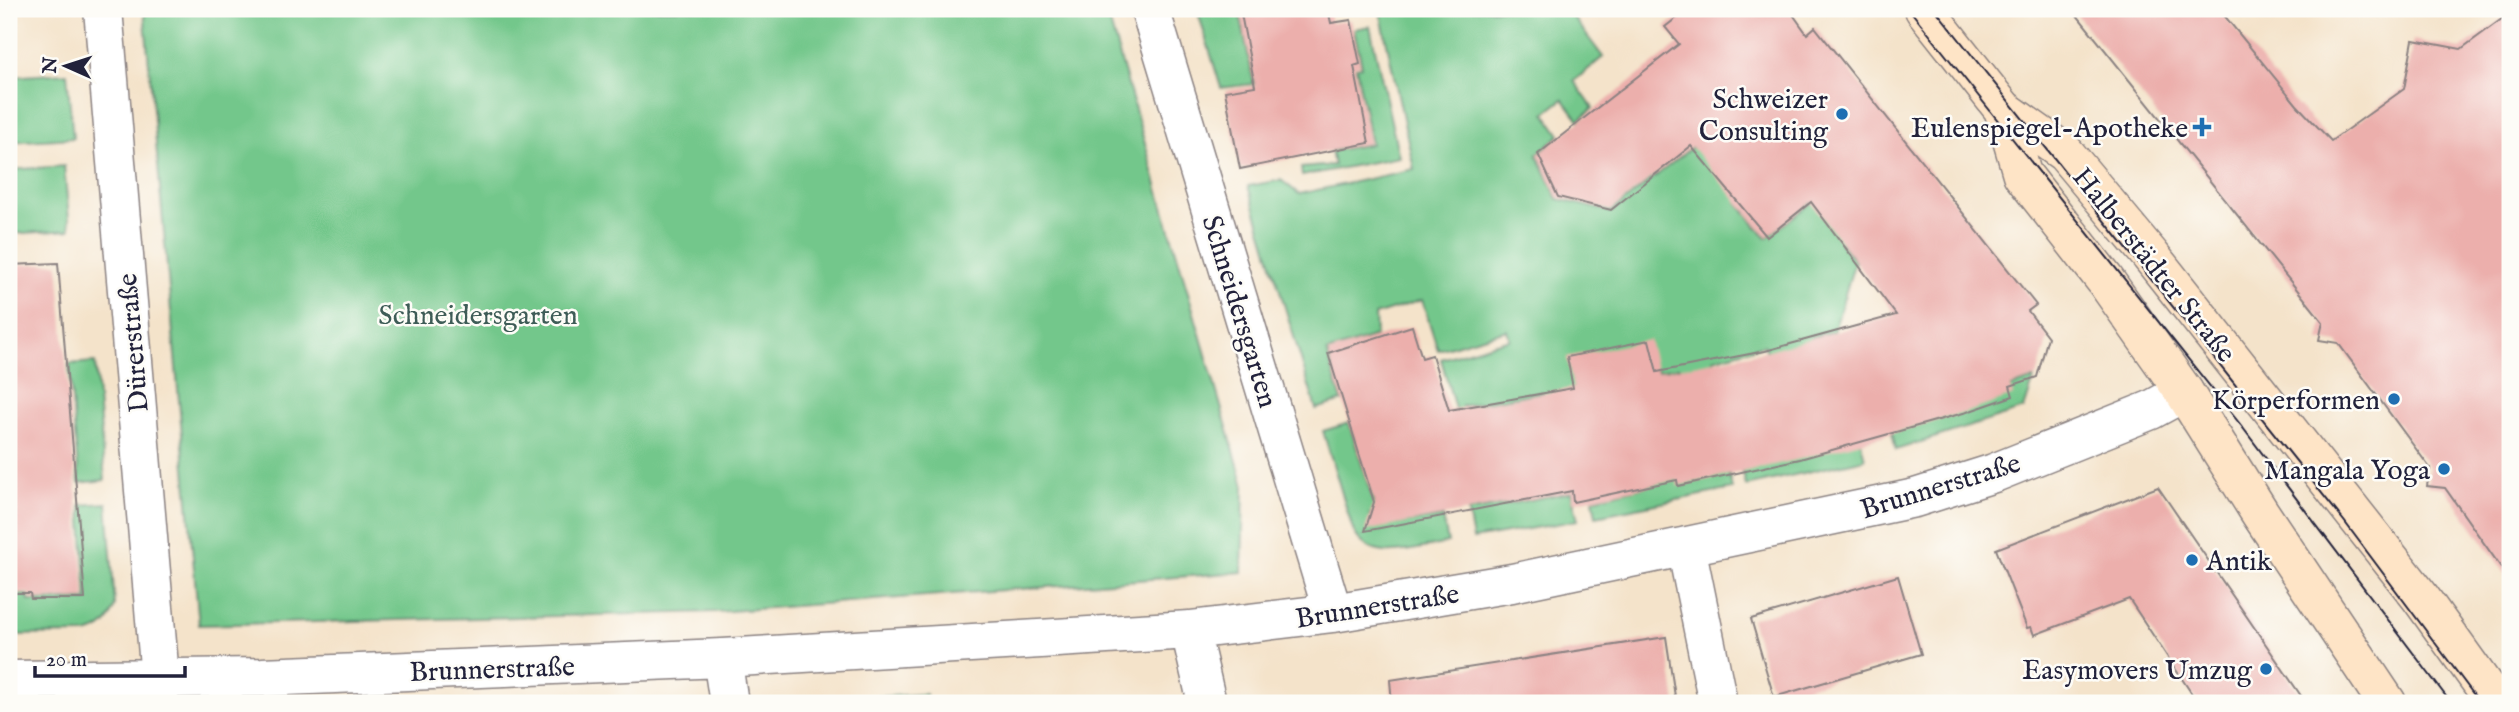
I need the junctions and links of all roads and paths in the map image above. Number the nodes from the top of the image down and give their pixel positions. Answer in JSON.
{"nodes":[{"id":1,"x":103,"y":9,"type":"edge"},
{"id":2,"x":1150,"y":9,"type":"edge"},
{"id":3,"x":1924,"y":9,"type":"edge"},
{"id":4,"x":2003,"y":109,"type":"junction"},
{"id":5,"x":2184,"y":393,"type":"junction"},
{"id":6,"x":1686,"y":546,"type":"junction"},
{"id":7,"x":1333,"y":613,"type":"junction"},
{"id":8,"x":1190,"y":630,"type":"junction"},
{"id":9,"x":722,"y":658,"type":"junction"},
{"id":10,"x":160,"y":678,"type":"junction"},
{"id":11,"x":9,"y":680,"type":"edge"},
{"id":12,"x":263,"y":690,"type":"edge"},
{"id":13,"x":729,"y":703,"type":"edge"},
{"id":14,"x":1207,"y":703,"type":"edge"},
{"id":15,"x":1718,"y":703,"type":"edge"},
{"id":16,"x":2387,"y":703,"type":"edge"},
{"id":17,"x":2496,"y":703,"type":"edge"}],
"edges":[{"from":1,"to":10,"type":"street","name":"Dürerstraße"},
{"from":2,"to":7,"type":"street","name":"Schneidersgarten"},
{"from":3,"to":4,"type":"main road","name":"Halberstädter Straße"},
{"from":4,"to":5,"type":"main road","name":"Halberstädter Straße"},
{"from":4,"to":17,"type":"main road","name":"Halberstädter Straße"},
{"from":5,"to":6,"type":"street","name":"Brunnerstraße"},
{"from":5,"to":16,"type":"main road","name":"Halberstädter Straße"},
{"from":6,"to":7,"type":"street","name":"Brunnerstraße"},
{"from":6,"to":15,"type":"street"},
{"from":7,"to":8,"type":"street","name":"Brunnerstraße"},
{"from":8,"to":9,"type":"street","name":"Brunnerstraße"},
{"from":8,"to":14,"type":"street"},
{"from":9,"to":12,"type":"street","name":"Brunnerstraße"},
{"from":9,"to":13,"type":"street"},
{"from":10,"to":11,"type":"street","name":"Brunnerstraße"},
{"from":10,"to":12,"type":"street","name":"Brunnerstraße"}]}
